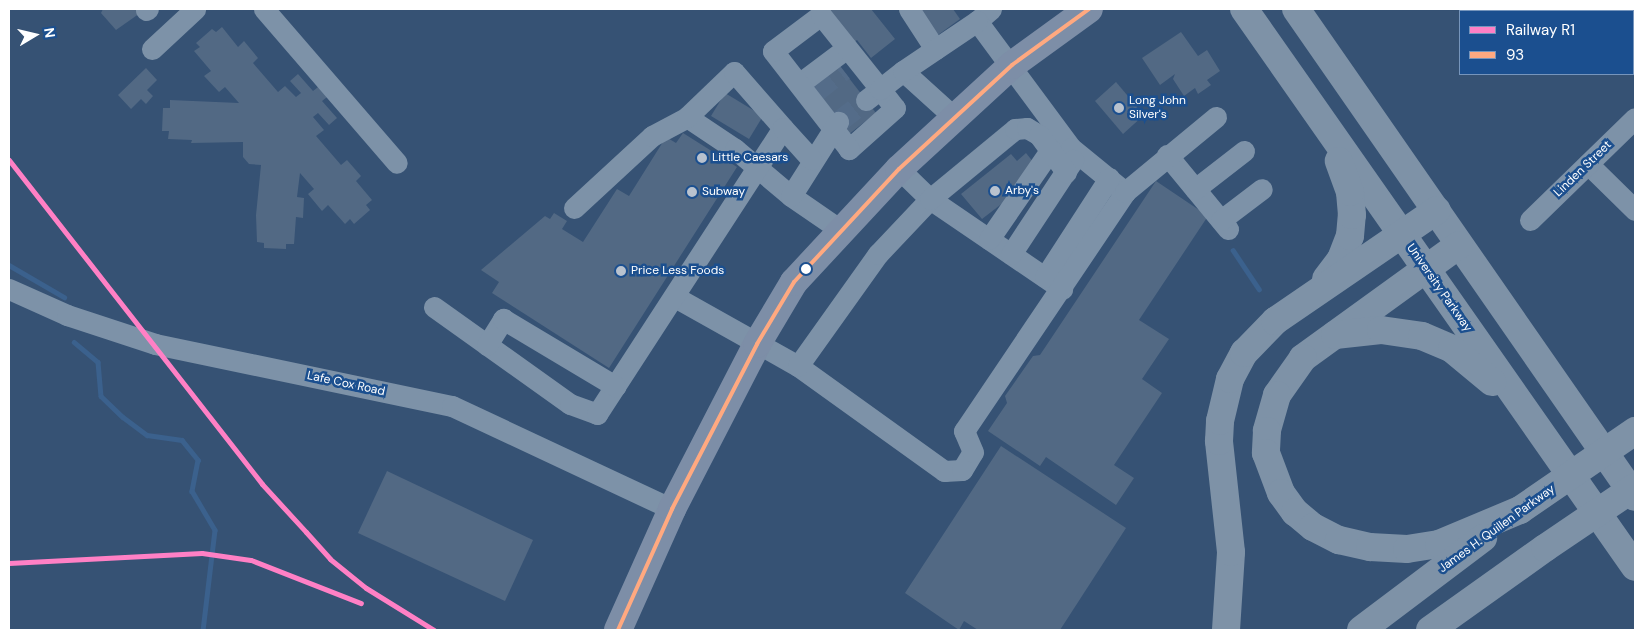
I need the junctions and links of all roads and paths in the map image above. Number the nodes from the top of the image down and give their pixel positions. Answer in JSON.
{"nodes":[{"id":1,"x":195,"y":9,"type":"edge"},
{"id":2,"x":264,"y":9,"type":"edge"},
{"id":3,"x":898,"y":9,"type":"edge"},
{"id":4,"x":909,"y":9,"type":"edge"},
{"id":5,"x":1089,"y":9,"type":"edge"},
{"id":6,"x":1224,"y":9,"type":"edge"},
{"id":7,"x":1244,"y":9,"type":"edge"},
{"id":8,"x":1296,"y":9,"type":"edge"},
{"id":9,"x":984,"y":15,"type":"edge"},
{"id":10,"x":1262,"y":36,"type":"junction"},
{"id":11,"x":930,"y":43,"type":"junction"},
{"id":12,"x":152,"y":49,"type":"dead end"},
{"id":13,"x":849,"y":59,"type":"junction"},
{"id":14,"x":1012,"y":65,"type":"junction"},
{"id":15,"x":903,"y":71,"type":"junction"},
{"id":16,"x":807,"y":91,"type":"junction"},
{"id":17,"x":873,"y":95,"type":"junction"},
{"id":18,"x":687,"y":117,"type":"junction"},
{"id":19,"x":955,"y":118,"type":"junction"},
{"id":20,"x":1216,"y":118,"type":"dead end"},
{"id":21,"x":1634,"y":123,"type":"edge"},
{"id":22,"x":835,"y":126,"type":"junction"},
{"id":23,"x":783,"y":128,"type":"junction"},
{"id":24,"x":1327,"y":129,"type":"junction"},
{"id":25,"x":1051,"y":149,"type":"junction"},
{"id":26,"x":1244,"y":151,"type":"dead end"},
{"id":27,"x":1077,"y":153,"type":"junction"},
{"id":28,"x":1167,"y":155,"type":"junction"},
{"id":29,"x":812,"y":160,"type":"junction"},
{"id":30,"x":397,"y":163,"type":"dead end"},
{"id":31,"x":1588,"y":164,"type":"junction"},
{"id":32,"x":758,"y":169,"type":"junction"},
{"id":33,"x":899,"y":169,"type":"junction"},
{"id":34,"x":1066,"y":172,"type":"junction"},
{"id":35,"x":1109,"y":178,"type":"junction"},
{"id":36,"x":1195,"y":189,"type":"junction"},
{"id":37,"x":1262,"y":189,"type":"dead end"},
{"id":38,"x":1125,"y":192,"type":"junction"},
{"id":39,"x":791,"y":196,"type":"junction"},
{"id":40,"x":930,"y":199,"type":"junction"},
{"id":41,"x":574,"y":208,"type":"dead end"},
{"id":42,"x":1635,"y":209,"type":"edge"},
{"id":43,"x":1437,"y":210,"type":"junction"},
{"id":44,"x":1530,"y":220,"type":"dead end"},
{"id":45,"x":839,"y":230,"type":"junction"},
{"id":46,"x":1401,"y":235,"type":"junction"},
{"id":47,"x":989,"y":239,"type":"junction"},
{"id":48,"x":1459,"y":245,"type":"junction"},
{"id":49,"x":1011,"y":254,"type":"junction"},
{"id":50,"x":1425,"y":269,"type":"junction"},
{"id":51,"x":1053,"y":283,"type":"junction"},
{"id":52,"x":9,"y":290,"type":"edge"},
{"id":53,"x":1318,"y":291,"type":"junction"},
{"id":54,"x":675,"y":297,"type":"junction"},
{"id":55,"x":434,"y":307,"type":"dead end"},
{"id":56,"x":1330,"y":336,"type":"junction"},
{"id":57,"x":757,"y":344,"type":"junction"},
{"id":58,"x":487,"y":345,"type":"junction"},
{"id":59,"x":798,"y":366,"type":"junction"},
{"id":60,"x":614,"y":386,"type":"junction"},
{"id":61,"x":1525,"y":414,"type":"junction"},
{"id":62,"x":1635,"y":431,"type":"edge"},
{"id":63,"x":1635,"y":487,"type":"edge"},
{"id":64,"x":1635,"y":498,"type":"edge"},
{"id":65,"x":672,"y":509,"type":"junction"},
{"id":66,"x":1520,"y":510,"type":"junction"},
{"id":67,"x":1635,"y":567,"type":"edge"},
{"id":68,"x":618,"y":630,"type":"edge"},
{"id":69,"x":1226,"y":630,"type":"edge"},
{"id":70,"x":1361,"y":630,"type":"edge"},
{"id":71,"x":1430,"y":630,"type":"edge"}],
"edges":[{"from":1,"to":12,"type":"street"},
{"from":2,"to":30,"type":"street"},
{"from":3,"to":11,"type":"street"},
{"from":4,"to":11,"type":"street"},
{"from":5,"to":14,"type":"main road"},
{"from":6,"to":10,"type":"highway"},
{"from":7,"to":10,"type":"highway","name":"University Parkway"},
{"from":8,"to":43,"type":"highway"},
{"from":9,"to":11,"type":"street"},
{"from":9,"to":14,"type":"street"},
{"from":10,"to":24,"type":"highway","name":"University Parkway"},
{"from":11,"to":15,"type":"street"},
{"from":13,"to":16,"type":"street"},
{"from":13,"to":16,"type":"street"},
{"from":13,"to":17,"type":"street"},
{"from":14,"to":19,"type":"main road"},
{"from":14,"to":27,"type":"street"},
{"from":15,"to":17,"type":"street"},
{"from":15,"to":19,"type":"street"},
{"from":16,"to":22,"type":"street"},
{"from":17,"to":22,"type":"street"},
{"from":18,"to":23,"type":"street"},
{"from":18,"to":32,"type":"street"},
{"from":18,"to":41,"type":"street"},
{"from":19,"to":33,"type":"main road"},
{"from":20,"to":28,"type":"street"},
{"from":21,"to":31,"type":"street","name":"Linden Street"},
{"from":22,"to":29,"type":"street"},
{"from":23,"to":29,"type":"street"},
{"from":23,"to":32,"type":"street"},
{"from":24,"to":46,"type":"highway","name":"University Parkway"},
{"from":24,"to":53,"type":"highway"},
{"from":25,"to":34,"type":"street"},
{"from":25,"to":40,"type":"street"},
{"from":25,"to":47,"type":"street"},
{"from":26,"to":36,"type":"street"},
{"from":27,"to":34,"type":"street"},
{"from":27,"to":35,"type":"street"},
{"from":28,"to":36,"type":"street"},
{"from":28,"to":38,"type":"street"},
{"from":29,"to":39,"type":"street"},
{"from":31,"to":42,"type":"street"},
{"from":31,"to":44,"type":"street","name":"Linden Street"},
{"from":32,"to":39,"type":"street"},
{"from":32,"to":54,"type":"street"},
{"from":33,"to":40,"type":"street"},
{"from":33,"to":45,"type":"main road"},
{"from":34,"to":49,"type":"street"},
{"from":35,"to":38,"type":"street"},
{"from":35,"to":51,"type":"street"},
{"from":36,"to":37,"type":"street"},
{"from":38,"to":51,"type":"street"},
{"from":39,"to":45,"type":"street"},
{"from":40,"to":47,"type":"street"},
{"from":40,"to":59,"type":"street"},
{"from":43,"to":46,"type":"highway"},
{"from":43,"to":48,"type":"highway"},
{"from":45,"to":57,"type":"main road"},
{"from":46,"to":50,"type":"highway","name":"University Parkway"},
{"from":46,"to":53,"type":"highway"},
{"from":47,"to":49,"type":"street"},
{"from":48,"to":50,"type":"highway"},
{"from":48,"to":64,"type":"highway"},
{"from":49,"to":51,"type":"street"},
{"from":50,"to":56,"type":"highway"},
{"from":50,"to":61,"type":"highway","name":"University Parkway"},
{"from":51,"to":59,"type":"street"},
{"from":52,"to":65,"type":"street","name":"Lafe Cox Road"},
{"from":53,"to":69,"type":"highway"},
{"from":54,"to":57,"type":"street"},
{"from":54,"to":60,"type":"street"},
{"from":55,"to":58,"type":"street"},
{"from":56,"to":61,"type":"highway"},
{"from":56,"to":66,"type":"highway"},
{"from":57,"to":59,"type":"street"},
{"from":57,"to":65,"type":"main road"},
{"from":58,"to":60,"type":"street"},
{"from":58,"to":60,"type":"street"},
{"from":61,"to":67,"type":"highway","name":"University Parkway"},
{"from":62,"to":66,"type":"highway","name":"James H. Quillen Parkway","bridge":true},
{"from":63,"to":71,"type":"highway","bridge":true},
{"from":65,"to":68,"type":"main road"},
{"from":66,"to":70,"type":"highway","name":"James H. Quillen Parkway"}]}
